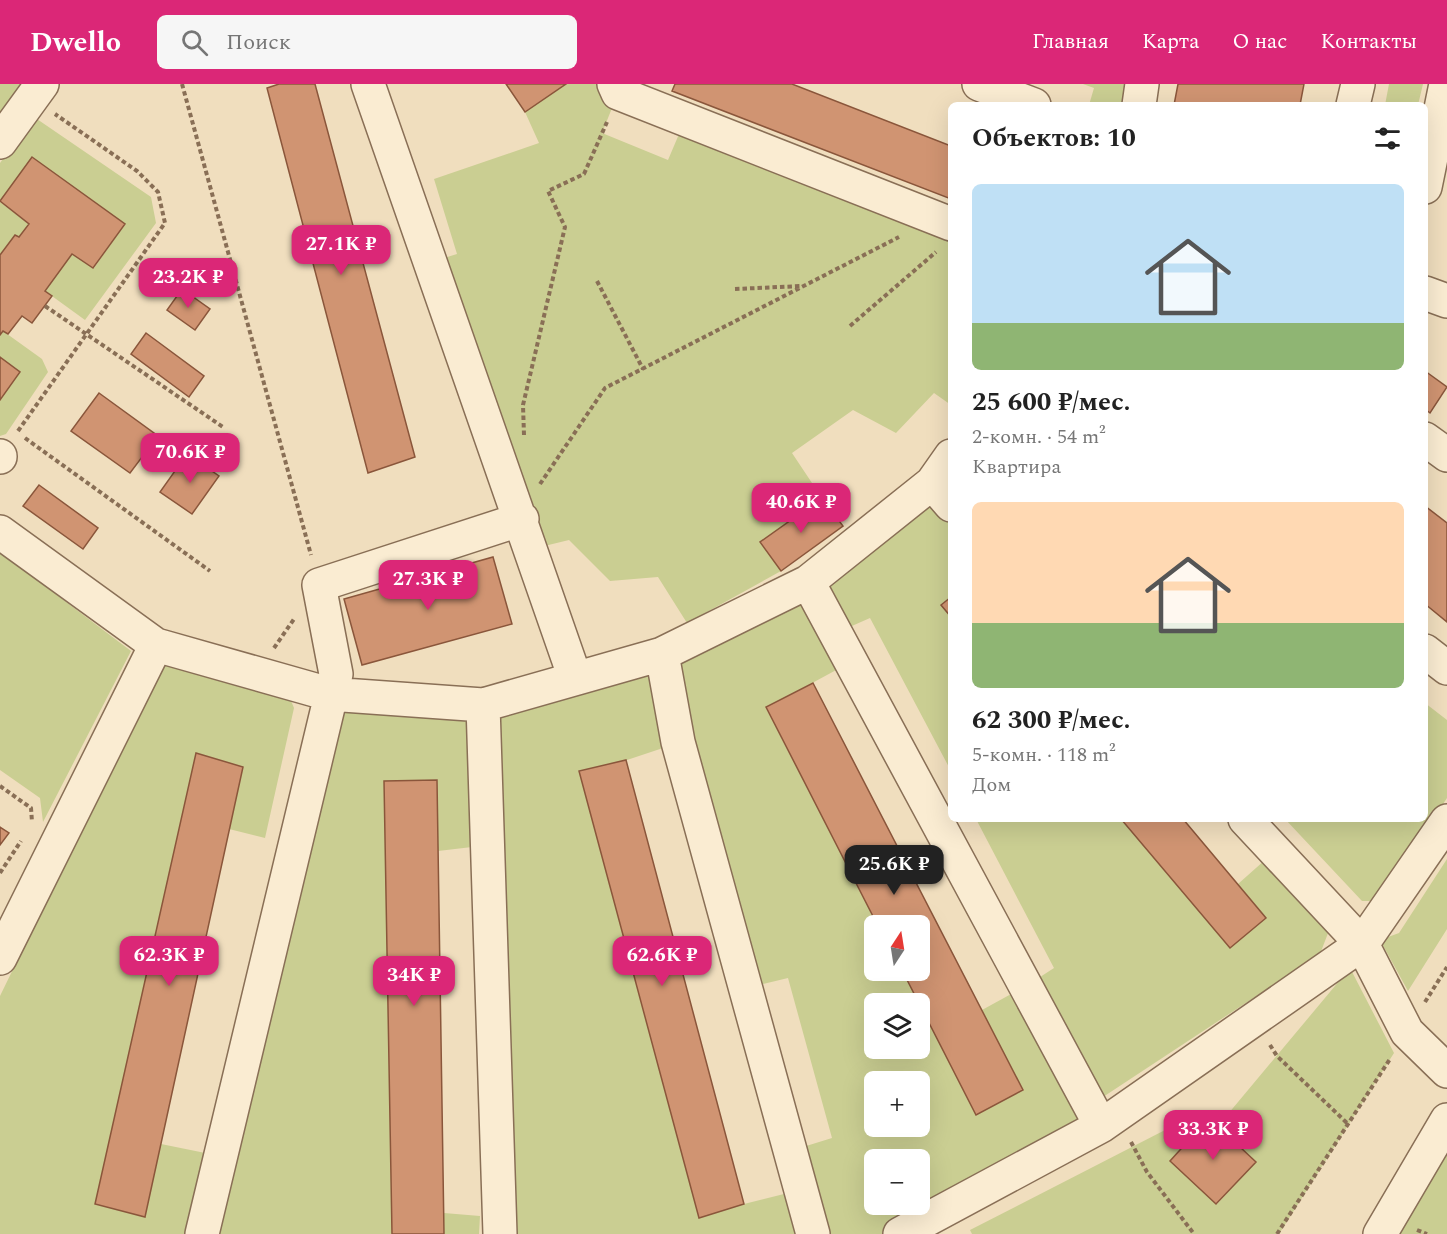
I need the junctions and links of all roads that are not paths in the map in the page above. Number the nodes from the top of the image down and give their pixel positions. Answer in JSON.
{"nodes":[{"id":1,"x":368,"y":84,"type":"edge"},
{"id":2,"x":979,"y":84,"type":"edge"},
{"id":3,"x":1142,"y":84,"type":"edge"},
{"id":4,"x":1358,"y":84,"type":"edge"},
{"id":5,"x":1446,"y":84,"type":"edge"},
{"id":6,"x":616,"y":89,"type":"edge"},
{"id":7,"x":37,"y":91,"type":"edge"},
{"id":8,"x":1026,"y":102,"type":"edge"},
{"id":9,"x":1139,"y":102,"type":"edge"},
{"id":10,"x":1354,"y":102,"type":"edge"},
{"id":11,"x":0,"y":142,"type":"edge"},
{"id":12,"x":1428,"y":172,"type":"edge"},
{"id":13,"x":943,"y":230,"type":"edge"},
{"id":14,"x":1428,"y":294,"type":"edge"},
{"id":15,"x":1447,"y":301,"type":"edge"},
{"id":16,"x":1428,"y":441,"type":"edge"},
{"id":17,"x":1447,"y":455,"type":"edge"},
{"id":18,"x":948,"y":467,"type":"edge"},
{"id":19,"x":941,"y":494,"type":"edge"},
{"id":20,"x":520,"y":517,"type":"junction"},
{"id":21,"x":0,"y":532,"type":"edge"},
{"id":22,"x":808,"y":582,"type":"junction"},
{"id":23,"x":156,"y":645,"type":"junction"},
{"id":24,"x":1428,"y":653,"type":"edge"},
{"id":25,"x":662,"y":654,"type":"junction"},
{"id":26,"x":1447,"y":668,"type":"edge"},
{"id":27,"x":575,"y":678,"type":"junction"},
{"id":28,"x":329,"y":694,"type":"junction"},
{"id":29,"x":483,"y":705,"type":"junction"},
{"id":30,"x":1447,"y":820,"type":"edge"},
{"id":31,"x":1248,"y":822,"type":"edge"},
{"id":32,"x":1362,"y":944,"type":"junction"},
{"id":33,"x":0,"y":958,"type":"edge"},
{"id":34,"x":1447,"y":1071,"type":"edge"},
{"id":35,"x":1109,"y":1120,"type":"junction"},
{"id":36,"x":1447,"y":1120,"type":"edge"},
{"id":37,"x":905,"y":1233,"type":"edge"},
{"id":38,"x":202,"y":1234,"type":"edge"},
{"id":39,"x":500,"y":1234,"type":"edge"},
{"id":40,"x":813,"y":1234,"type":"edge"},
{"id":41,"x":1380,"y":1234,"type":"edge"}],
"edges":[{"from":1,"to":20,"type":"street"},
{"from":2,"to":8,"type":"street"},
{"from":3,"to":9,"type":"street"},
{"from":4,"to":10,"type":"street"},
{"from":5,"to":12,"type":"street"},
{"from":6,"to":13,"type":"street"},
{"from":7,"to":11,"type":"street"},
{"from":14,"to":15,"type":"street"},
{"from":16,"to":17,"type":"street"},
{"from":18,"to":19,"type":"street"},
{"from":19,"to":22,"type":"street"},
{"from":20,"to":27,"type":"street"},
{"from":20,"to":28,"type":"street"},
{"from":21,"to":23,"type":"street"},
{"from":22,"to":25,"type":"street"},
{"from":22,"to":35,"type":"street"},
{"from":23,"to":28,"type":"street"},
{"from":23,"to":33,"type":"street"},
{"from":24,"to":26,"type":"street"},
{"from":25,"to":27,"type":"street"},
{"from":25,"to":40,"type":"street"},
{"from":27,"to":29,"type":"street"},
{"from":28,"to":29,"type":"street"},
{"from":28,"to":38,"type":"street"},
{"from":29,"to":39,"type":"street"},
{"from":30,"to":32,"type":"street"},
{"from":31,"to":32,"type":"street"},
{"from":32,"to":34,"type":"street"},
{"from":32,"to":35,"type":"street"},
{"from":35,"to":37,"type":"street"},
{"from":36,"to":41,"type":"street"}]}
